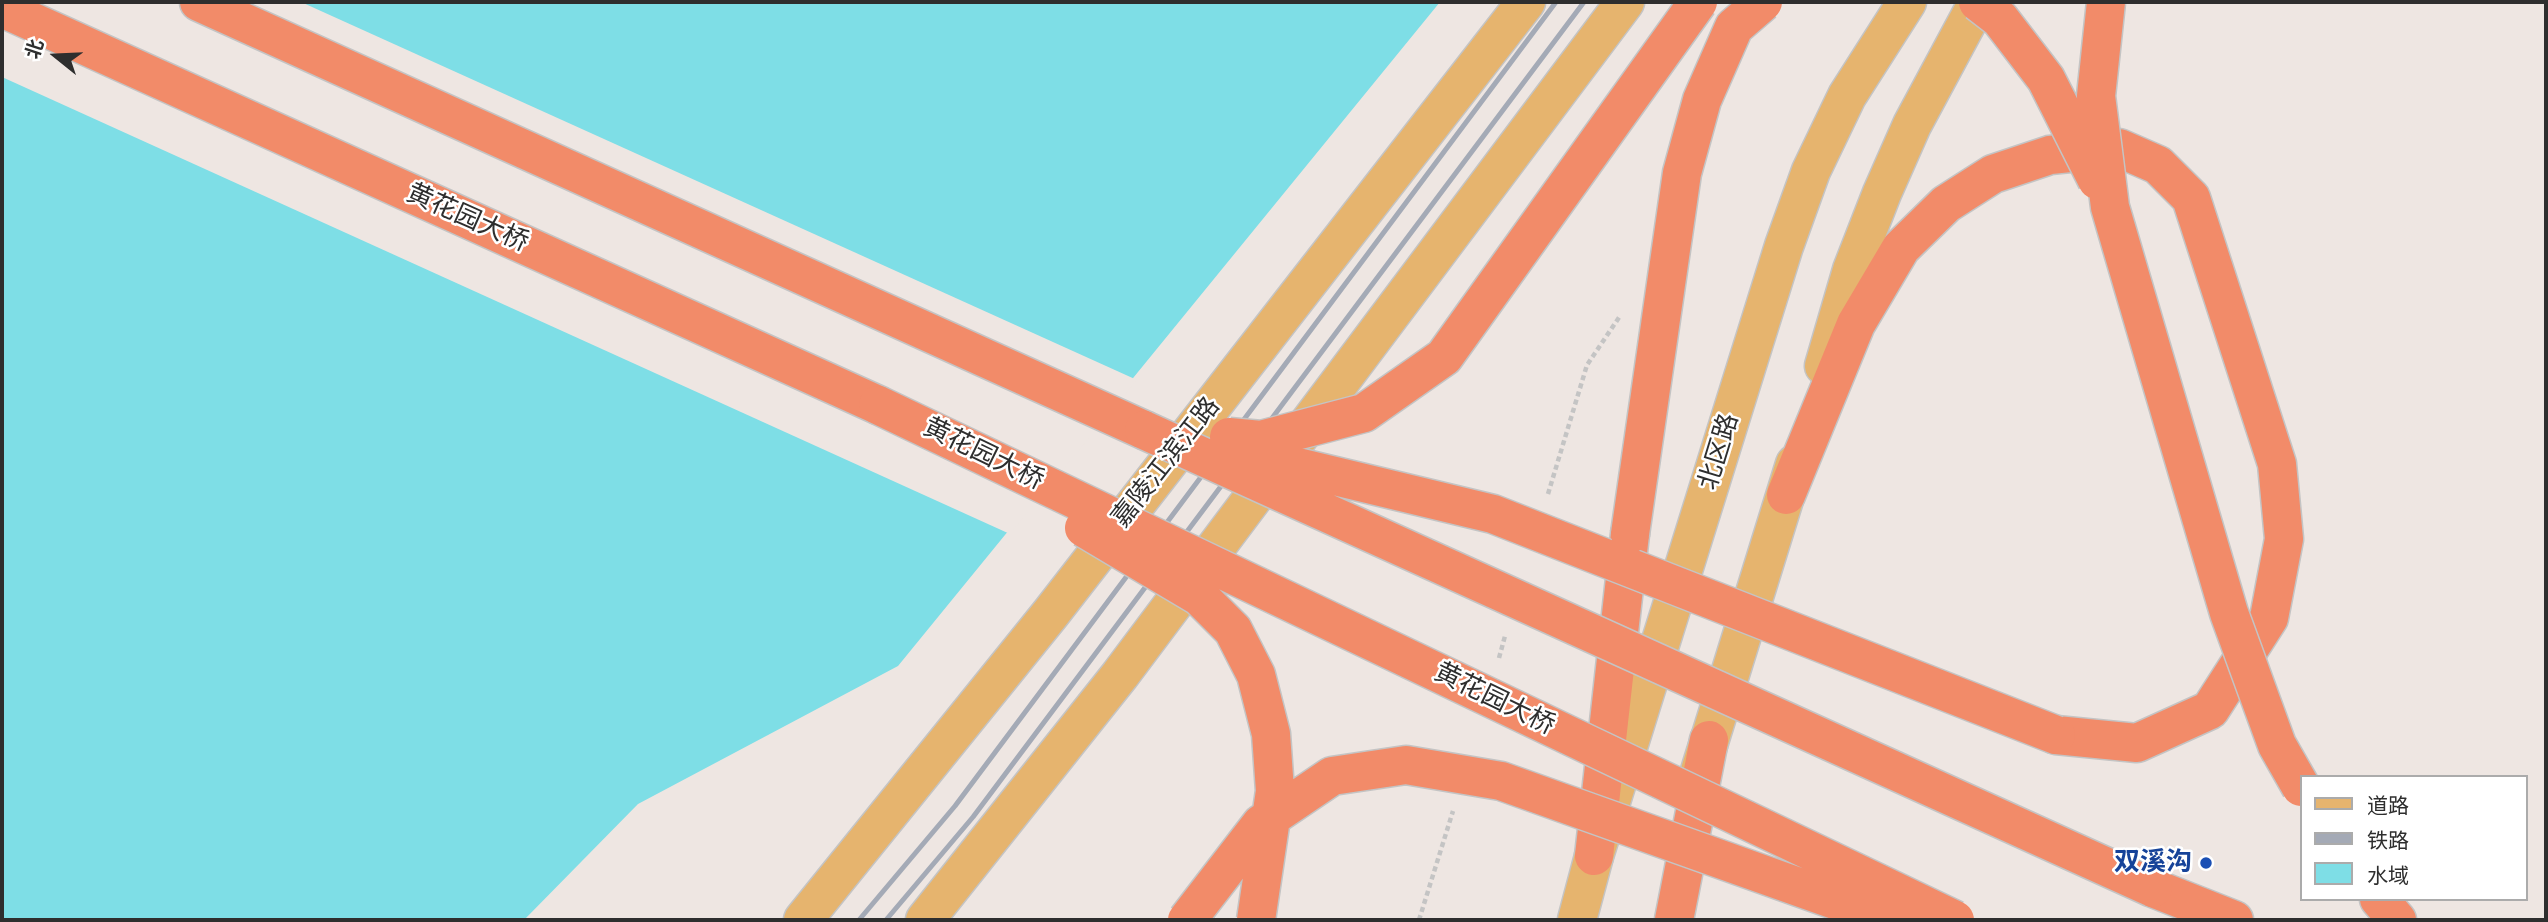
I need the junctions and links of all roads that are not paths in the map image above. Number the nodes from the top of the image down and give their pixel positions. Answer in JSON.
{"nodes":[{"id":1,"x":199,"y":2,"type":"edge"},
{"id":2,"x":1526,"y":2,"type":"edge"},
{"id":3,"x":1625,"y":2,"type":"edge"},
{"id":4,"x":1698,"y":2,"type":"edge"},
{"id":5,"x":1763,"y":2,"type":"edge"},
{"id":6,"x":1907,"y":2,"type":"edge"},
{"id":7,"x":1976,"y":2,"type":"edge"},
{"id":8,"x":2106,"y":2,"type":"edge"},
{"id":9,"x":2,"y":9,"type":"edge"},
{"id":10,"x":2110,"y":207,"type":"junction"},
{"id":11,"x":878,"y":405,"type":"junction"},
{"id":12,"x":1144,"y":430,"type":"junction"},
{"id":13,"x":1786,"y":495,"type":"junction"},
{"id":14,"x":1709,"y":740,"type":"junction"},
{"id":15,"x":2300,"y":786,"type":"edge"},
{"id":16,"x":1594,"y":856,"type":"junction"},
{"id":17,"x":2381,"y":901,"type":"edge"},
{"id":18,"x":803,"y":920,"type":"edge"},
{"id":19,"x":925,"y":920,"type":"edge"},
{"id":20,"x":1187,"y":920,"type":"edge"},
{"id":21,"x":1256,"y":920,"type":"edge"},
{"id":22,"x":1577,"y":920,"type":"edge"},
{"id":23,"x":1655,"y":920,"type":"edge"},
{"id":24,"x":1674,"y":920,"type":"edge"},
{"id":25,"x":1891,"y":920,"type":"edge"},
{"id":26,"x":1955,"y":920,"type":"edge"},
{"id":27,"x":2234,"y":920,"type":"edge"},
{"id":28,"x":2397,"y":920,"type":"edge"}],
"edges":[{"from":1,"to":12,"type":"highway"},
{"from":2,"to":18,"type":"main road","name":"嘉陵江滨江路"},
{"from":3,"to":19,"type":"main road"},
{"from":4,"to":12,"type":"highway","bridge":true},
{"from":5,"to":16,"type":"highway","bridge":true},
{"from":6,"to":16,"type":"main road","name":"北区路"},
{"from":7,"to":10,"type":"highway","bridge":true},
{"from":7,"to":13,"type":"main road"},
{"from":8,"to":10,"type":"highway","bridge":true},
{"from":9,"to":11,"type":"highway","name":"黄花园大桥"},
{"from":10,"to":15,"type":"highway","bridge":true},
{"from":11,"to":21,"type":"highway","bridge":true},
{"from":11,"to":26,"type":"highway","name":"黄花园大桥","bridge":true},
{"from":12,"to":13,"type":"highway","bridge":true},
{"from":12,"to":27,"type":"highway","bridge":true},
{"from":13,"to":14,"type":"main road"},
{"from":14,"to":23,"type":"main road"},
{"from":14,"to":24,"type":"highway"},
{"from":16,"to":22,"type":"main road","name":"北区路"},
{"from":17,"to":28,"type":"highway"},
{"from":20,"to":25,"type":"highway","bridge":true}]}
